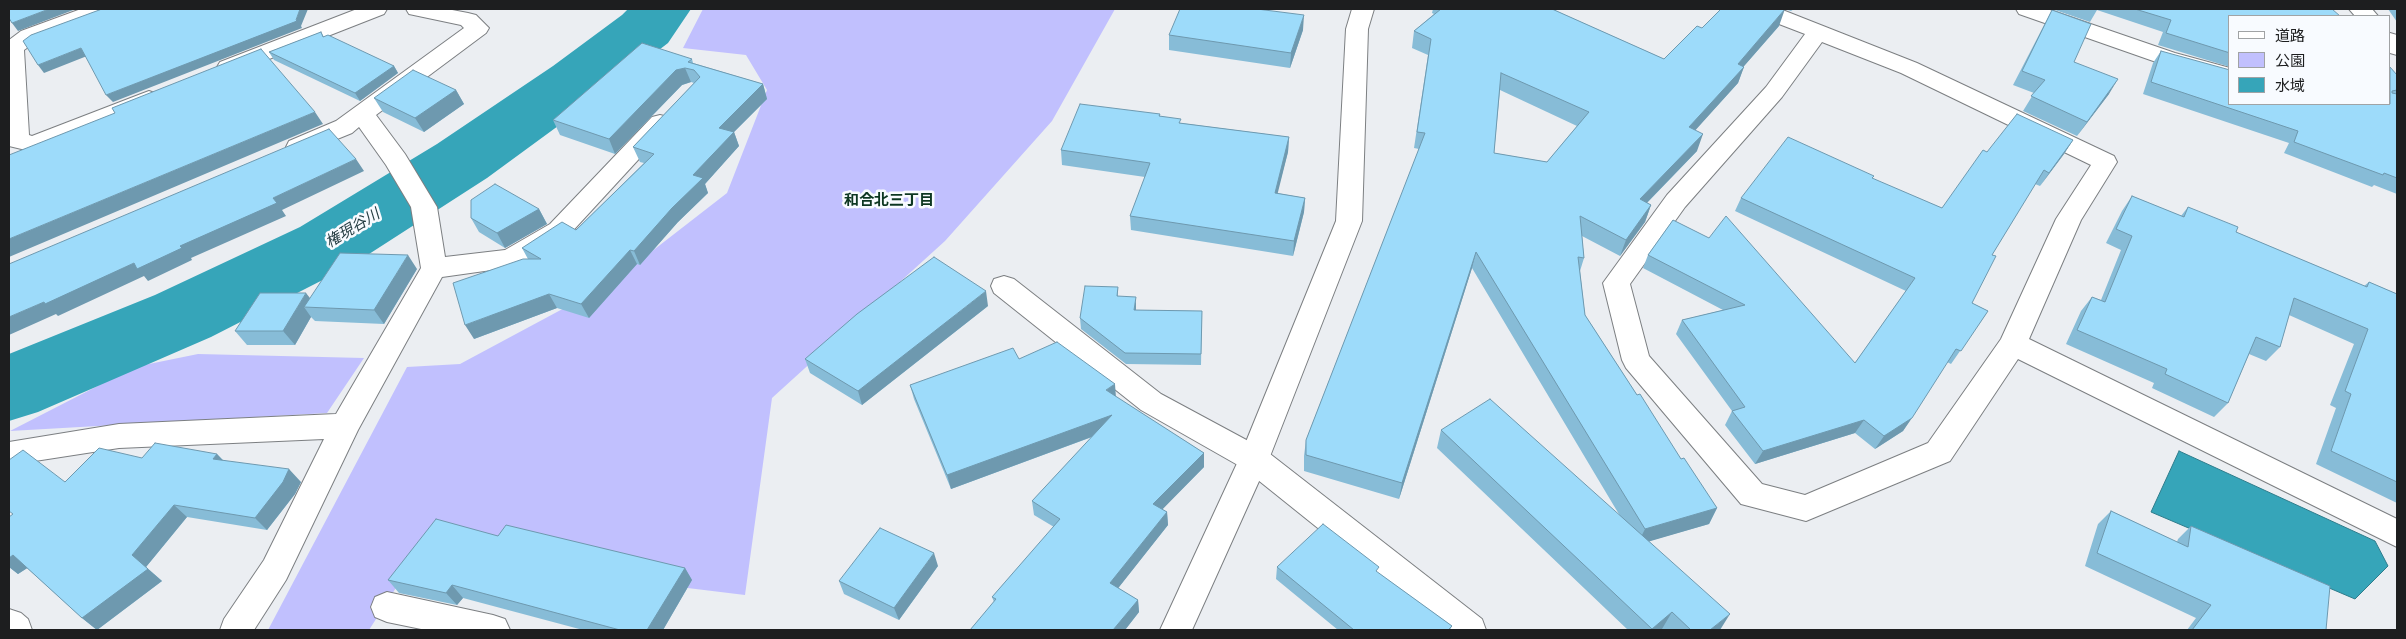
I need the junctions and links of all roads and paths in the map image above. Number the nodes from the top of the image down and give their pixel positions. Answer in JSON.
{"nodes":[{"id":1,"x":101,"y":9,"type":"edge"},
{"id":2,"x":376,"y":9,"type":"edge"},
{"id":3,"x":417,"y":9,"type":"edge"},
{"id":4,"x":1363,"y":9,"type":"edge"},
{"id":5,"x":1761,"y":9,"type":"edge"},
{"id":6,"x":2027,"y":9,"type":"edge"},
{"id":7,"x":1818,"y":32,"type":"junction"},
{"id":8,"x":2228,"y":75,"type":"edge"},
{"id":9,"x":206,"y":76,"type":"edge"},
{"id":10,"x":170,"y":90,"type":"edge"},
{"id":11,"x":678,"y":105,"type":"edge"},
{"id":12,"x":362,"y":114,"type":"junction"},
{"id":13,"x":34,"y":144,"type":"junction"},
{"id":14,"x":280,"y":154,"type":"edge"},
{"id":15,"x":9,"y":155,"type":"edge"},
{"id":16,"x":434,"y":268,"type":"junction"},
{"id":17,"x":1004,"y":286,"type":"dead end"},
{"id":18,"x":2012,"y":344,"type":"junction"},
{"id":19,"x":346,"y":426,"type":"junction"},
{"id":20,"x":9,"y":455,"type":"edge"},
{"id":21,"x":1254,"y":459,"type":"junction"},
{"id":22,"x":2397,"y":534,"type":"edge"},
{"id":23,"x":387,"y":607,"type":"dead end"},
{"id":24,"x":9,"y":624,"type":"edge"},
{"id":25,"x":16,"y":630,"type":"edge"},
{"id":26,"x":236,"y":630,"type":"edge"},
{"id":27,"x":493,"y":630,"type":"edge"},
{"id":28,"x":1176,"y":630,"type":"edge"},
{"id":29,"x":1470,"y":630,"type":"edge"}],
"edges":[{"from":1,"to":13,"type":"street"},
{"from":2,"to":9,"type":"street"},
{"from":3,"to":12,"type":"street"},
{"from":4,"to":21,"type":"street"},
{"from":5,"to":7,"type":"street"},
{"from":6,"to":8,"type":"street"},
{"from":7,"to":18,"type":"street"},
{"from":7,"to":18,"type":"street"},
{"from":10,"to":13,"type":"street"},
{"from":11,"to":16,"type":"street"},
{"from":12,"to":14,"type":"street"},
{"from":12,"to":16,"type":"street"},
{"from":13,"to":15,"type":"street"},
{"from":16,"to":19,"type":"street"},
{"from":17,"to":21,"type":"street"},
{"from":18,"to":22,"type":"street"},
{"from":19,"to":20,"type":"street"},
{"from":19,"to":26,"type":"street"},
{"from":21,"to":28,"type":"street"},
{"from":21,"to":29,"type":"street"},
{"from":23,"to":27,"type":"street"},
{"from":24,"to":25,"type":"street"}]}
